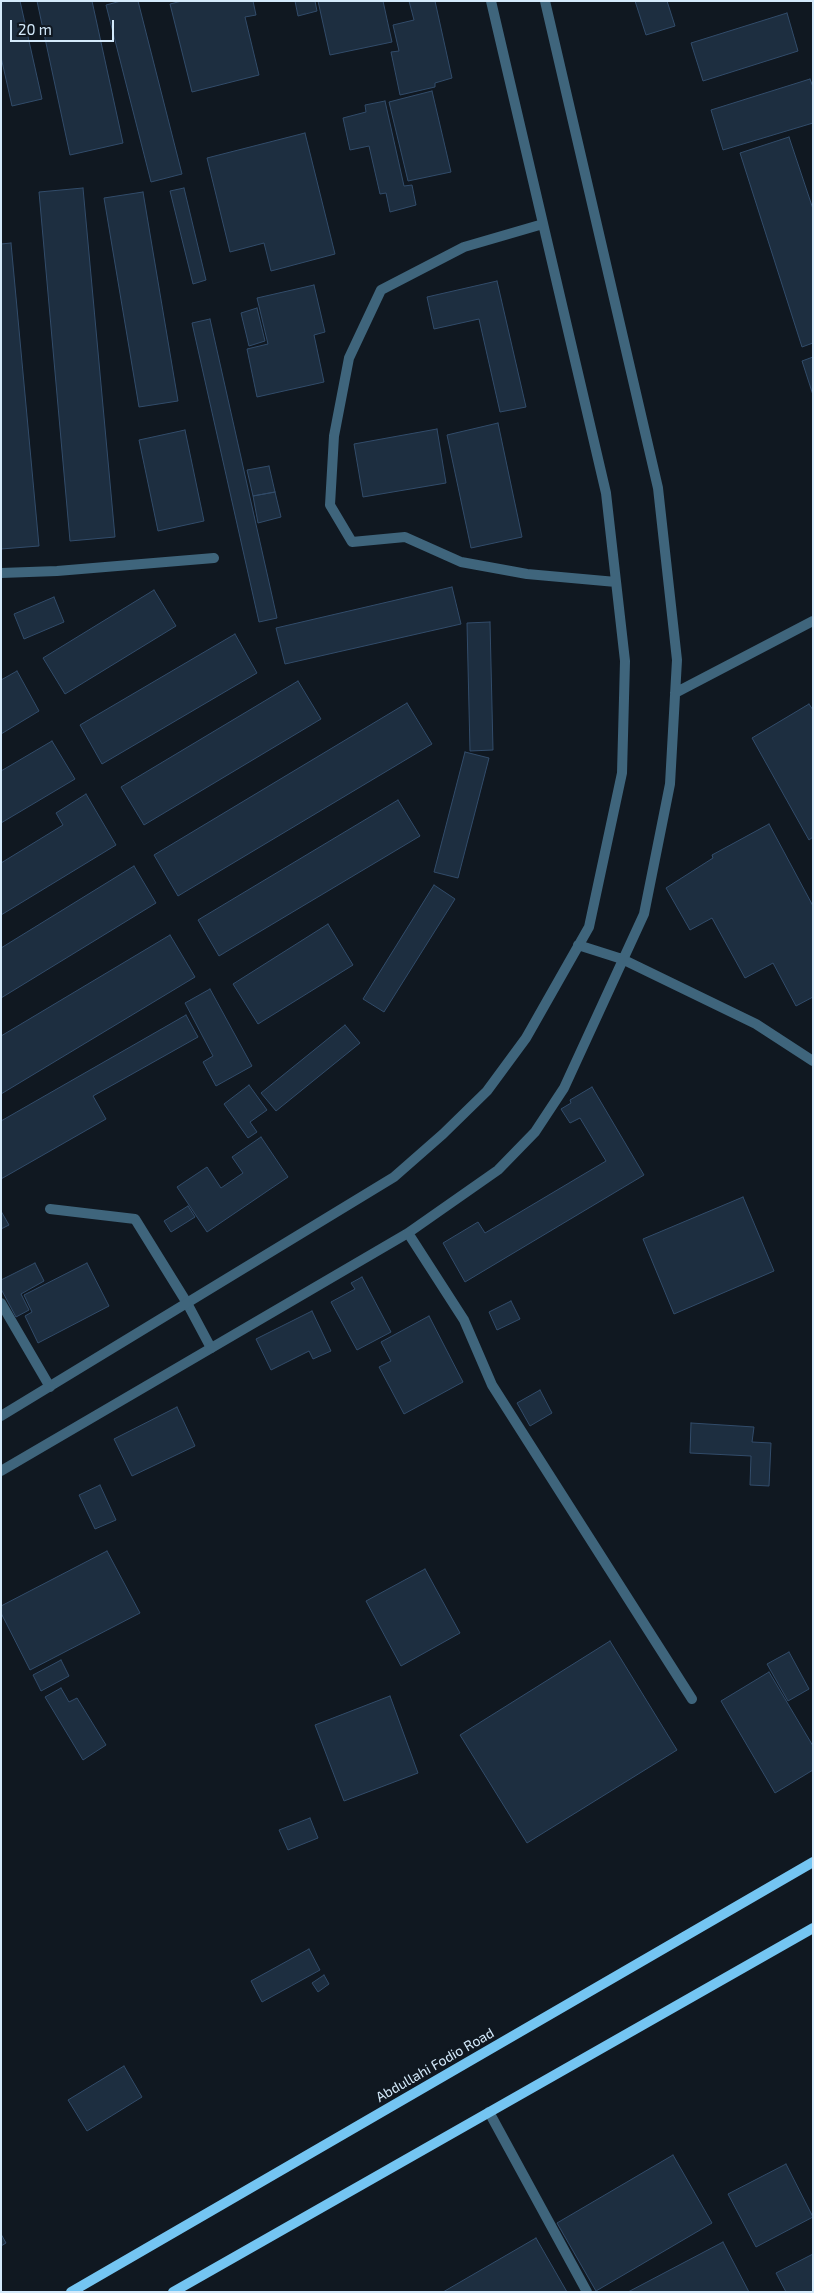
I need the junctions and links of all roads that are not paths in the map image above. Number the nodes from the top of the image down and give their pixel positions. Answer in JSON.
{"nodes":[{"id":1,"x":491,"y":1,"type":"edge"},
{"id":2,"x":545,"y":1,"type":"edge"},
{"id":3,"x":543,"y":224,"type":"junction"},
{"id":4,"x":214,"y":558,"type":"dead end"},
{"id":5,"x":1,"y":573,"type":"edge"},
{"id":6,"x":616,"y":582,"type":"junction"},
{"id":7,"x":813,"y":621,"type":"edge"},
{"id":8,"x":675,"y":693,"type":"junction"},
{"id":9,"x":578,"y":945,"type":"junction"},
{"id":10,"x":622,"y":960,"type":"junction"},
{"id":11,"x":813,"y":1061,"type":"edge"},
{"id":12,"x":50,"y":1209,"type":"dead end"},
{"id":13,"x":408,"y":1232,"type":"junction"},
{"id":14,"x":1,"y":1303,"type":"edge"},
{"id":15,"x":187,"y":1303,"type":"junction"},
{"id":16,"x":212,"y":1348,"type":"junction"},
{"id":17,"x":50,"y":1387,"type":"junction"},
{"id":18,"x":1,"y":1416,"type":"edge"},
{"id":19,"x":1,"y":1472,"type":"edge"},
{"id":20,"x":692,"y":1699,"type":"dead end"},
{"id":21,"x":813,"y":1862,"type":"edge"},
{"id":22,"x":813,"y":1928,"type":"edge"},
{"id":23,"x":489,"y":2112,"type":"junction"},
{"id":24,"x":175,"y":2291,"type":"edge"},
{"id":25,"x":70,"y":2292,"type":"edge"},
{"id":26,"x":587,"y":2292,"type":"edge"}],
"edges":[{"from":1,"to":3,"type":"street"},
{"from":2,"to":8,"type":"street"},
{"from":3,"to":6,"type":"street"},
{"from":3,"to":6,"type":"street"},
{"from":4,"to":5,"type":"street"},
{"from":6,"to":9,"type":"street"},
{"from":7,"to":8,"type":"street"},
{"from":8,"to":10,"type":"street"},
{"from":9,"to":10,"type":"street"},
{"from":9,"to":15,"type":"street"},
{"from":10,"to":11,"type":"street"},
{"from":10,"to":13,"type":"street"},
{"from":12,"to":15,"type":"street"},
{"from":13,"to":16,"type":"street"},
{"from":13,"to":20,"type":"street"},
{"from":14,"to":17,"type":"street"},
{"from":15,"to":16,"type":"street"},
{"from":15,"to":17,"type":"street"},
{"from":16,"to":19,"type":"street"},
{"from":17,"to":18,"type":"street"},
{"from":21,"to":25,"type":"main road","name":"Abdullahi Fodio Road"},
{"from":22,"to":23,"type":"main road"},
{"from":23,"to":24,"type":"main road"},
{"from":23,"to":26,"type":"street"}]}
